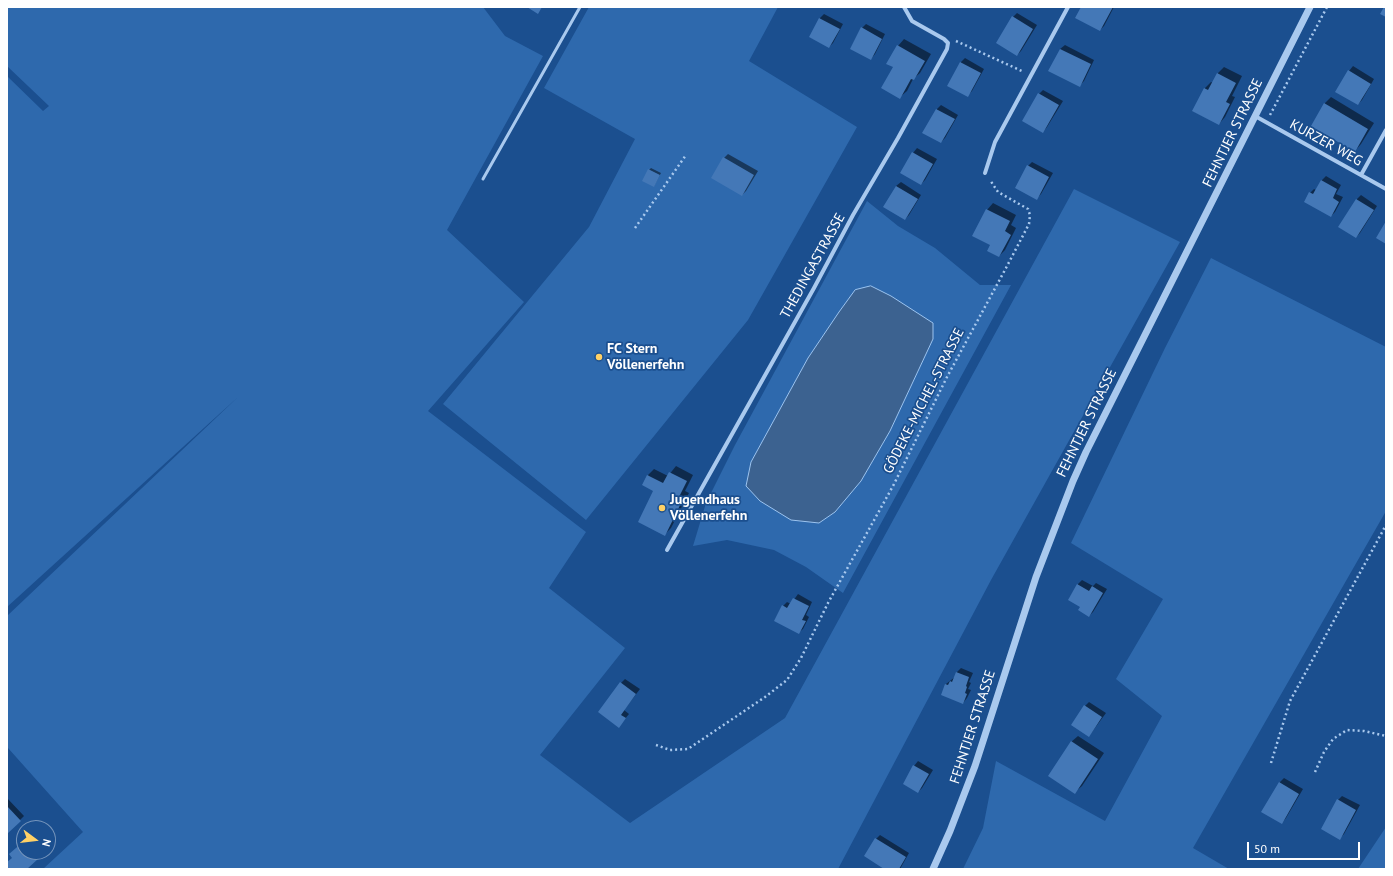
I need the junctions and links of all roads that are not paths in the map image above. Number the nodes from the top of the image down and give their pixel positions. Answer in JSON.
{"nodes":[{"id":1,"x":580,"y":7,"type":"edge"},
{"id":2,"x":904,"y":7,"type":"edge"},
{"id":3,"x":1068,"y":7,"type":"edge"},
{"id":4,"x":1310,"y":7,"type":"edge"},
{"id":5,"x":1255,"y":116,"type":"junction"},
{"id":6,"x":1386,"y":130,"type":"edge"},
{"id":7,"x":985,"y":173,"type":"road end"},
{"id":8,"x":1362,"y":175,"type":"junction"},
{"id":9,"x":483,"y":180,"type":"dead end"},
{"id":10,"x":1386,"y":189,"type":"edge"},
{"id":11,"x":667,"y":550,"type":"dead end"},
{"id":12,"x":933,"y":869,"type":"edge"}],
"edges":[{"from":1,"to":9,"type":"lane"},
{"from":2,"to":11,"type":"street","name":"THEDINGASTRASSE"},
{"from":3,"to":7,"type":"street"},
{"from":4,"to":5,"type":"street","name":"FEHNTJER STRASSE"},
{"from":5,"to":8,"type":"street","name":"KURZER WEG"},
{"from":5,"to":12,"type":"street","name":"FEHNTJER STRASSE"},
{"from":6,"to":8,"type":"street"},
{"from":8,"to":10,"type":"street","name":"KURZER WEG"}]}
